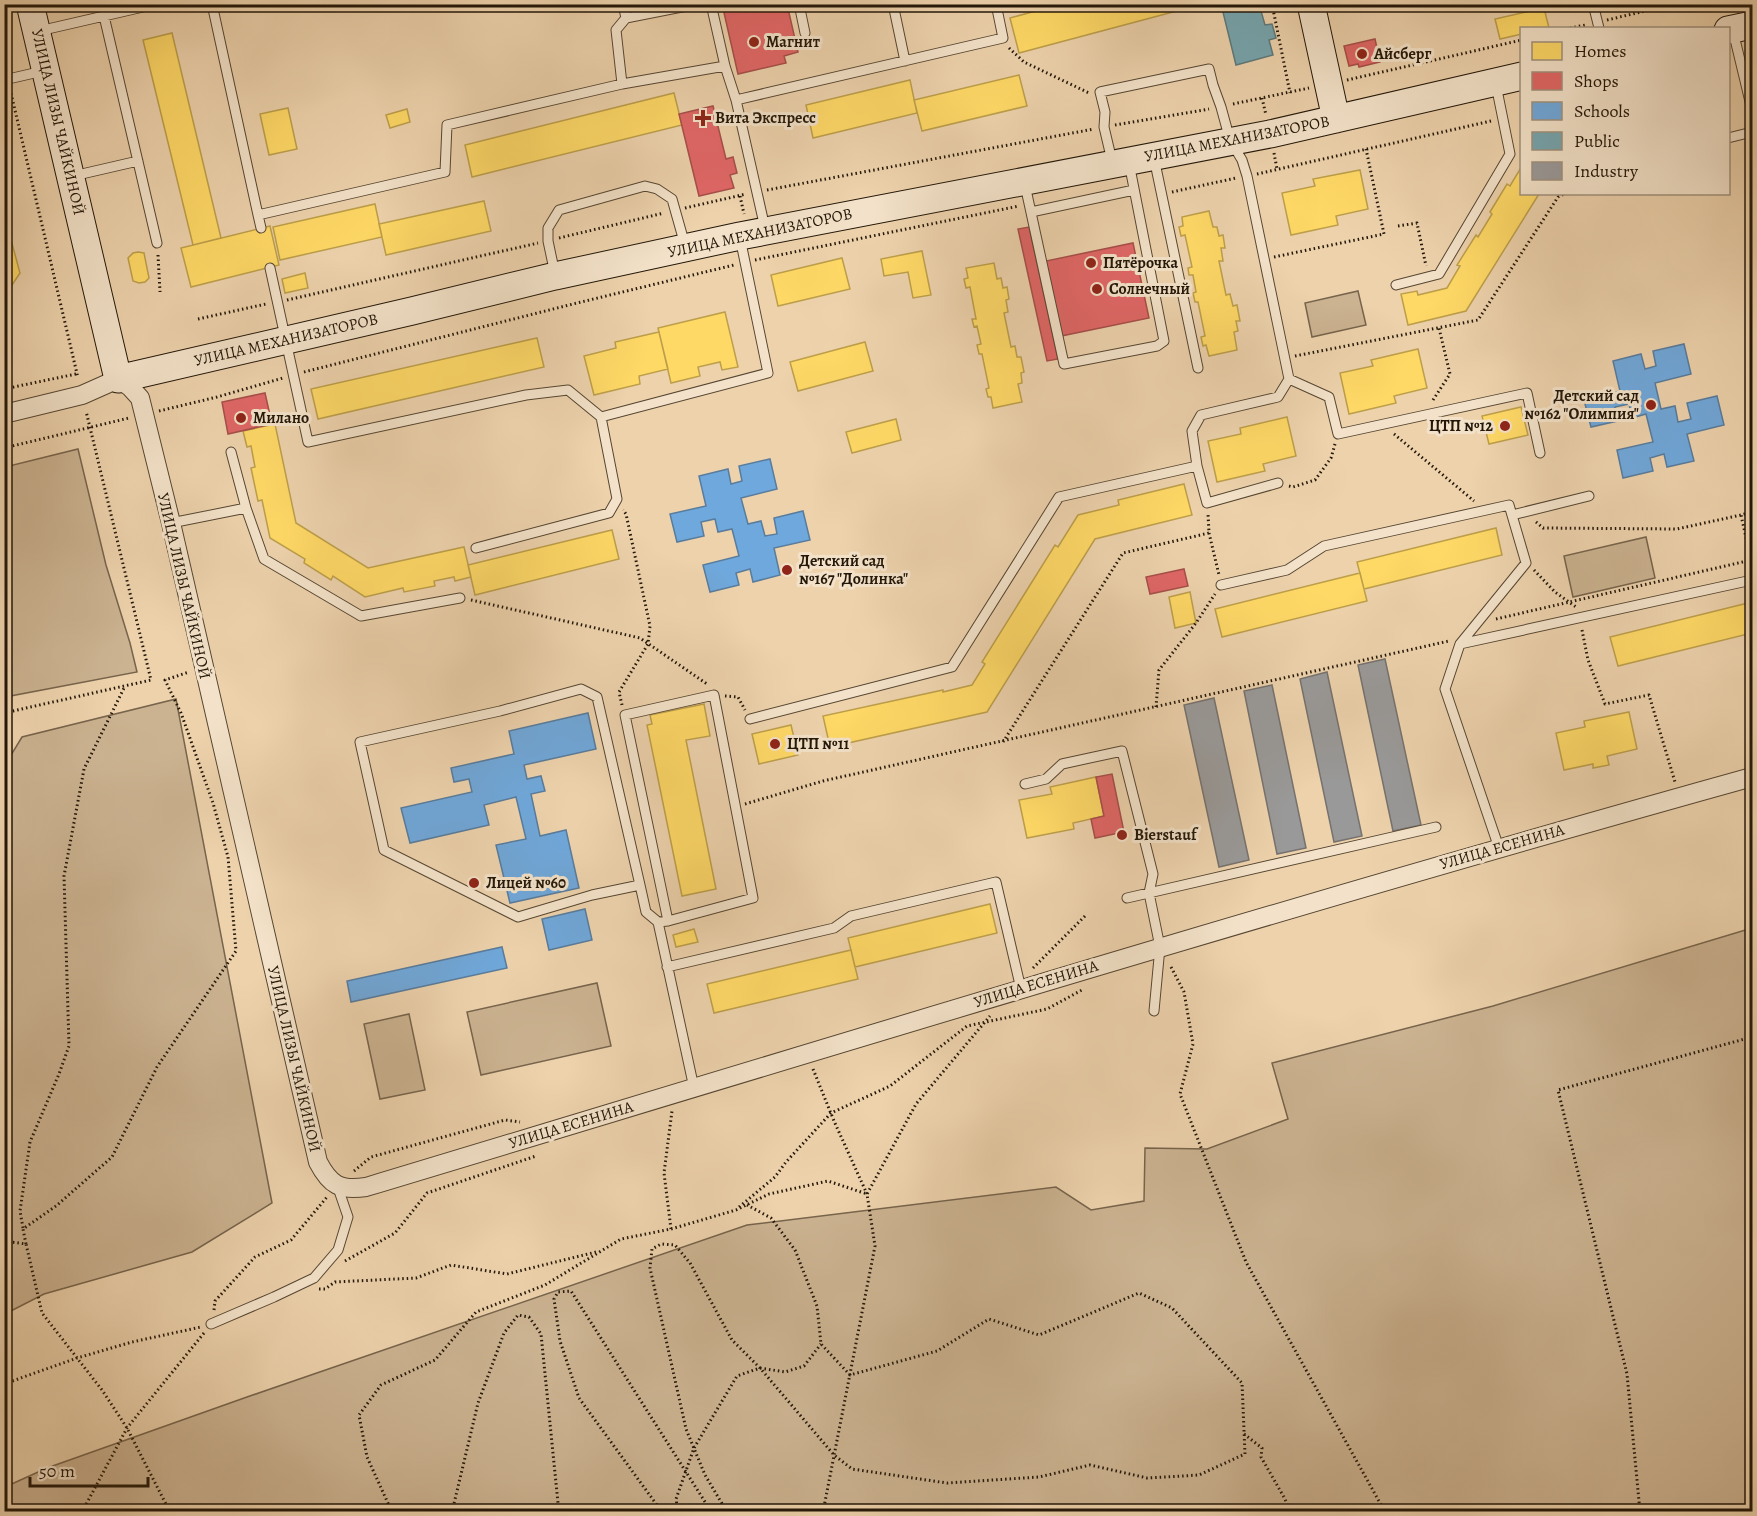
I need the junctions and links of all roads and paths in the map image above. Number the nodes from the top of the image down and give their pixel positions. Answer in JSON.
{"nodes":[{"id":1,"x":30,"y":4,"type":"edge"},
{"id":2,"x":156,"y":4,"type":"edge"},
{"id":3,"x":212,"y":4,"type":"edge"},
{"id":4,"x":623,"y":4,"type":"edge"},
{"id":5,"x":697,"y":4,"type":"edge"},
{"id":6,"x":711,"y":4,"type":"edge"},
{"id":7,"x":799,"y":4,"type":"edge"},
{"id":8,"x":893,"y":4,"type":"edge"},
{"id":9,"x":996,"y":4,"type":"edge"},
{"id":10,"x":1272,"y":4,"type":"edge"},
{"id":11,"x":1311,"y":4,"type":"edge"},
{"id":12,"x":1593,"y":4,"type":"edge"},
{"id":13,"x":1675,"y":4,"type":"edge"},
{"id":14,"x":105,"y":16,"type":"junction"},
{"id":15,"x":626,"y":18,"type":"junction"},
{"id":16,"x":1598,"y":25,"type":"edge"},
{"id":17,"x":1581,"y":27,"type":"edge"},
{"id":18,"x":1738,"y":28,"type":"edge"},
{"id":19,"x":36,"y":31,"type":"junction"},
{"id":20,"x":805,"y":33,"type":"dead end"},
{"id":21,"x":998,"y":39,"type":"junction"},
{"id":22,"x":1520,"y":40,"type":"edge"},
{"id":23,"x":905,"y":61,"type":"junction"},
{"id":24,"x":725,"y":66,"type":"junction"},
{"id":25,"x":46,"y":70,"type":"junction"},
{"id":26,"x":1509,"y":79,"type":"edge"},
{"id":27,"x":6,"y":80,"type":"edge"},
{"id":28,"x":622,"y":84,"type":"junction"},
{"id":29,"x":1328,"y":84,"type":"junction"},
{"id":30,"x":1290,"y":93,"type":"junction"},
{"id":31,"x":736,"y":100,"type":"junction"},
{"id":32,"x":1102,"y":100,"type":"junction"},
{"id":33,"x":1221,"y":107,"type":"junction"},
{"id":34,"x":1752,"y":110,"type":"edge"},
{"id":35,"x":1335,"y":119,"type":"junction"},
{"id":36,"x":1491,"y":121,"type":"dead end"},
{"id":37,"x":1104,"y":127,"type":"junction"},
{"id":38,"x":1752,"y":132,"type":"edge"},
{"id":39,"x":1730,"y":138,"type":"edge"},
{"id":40,"x":1230,"y":140,"type":"junction"},
{"id":41,"x":1366,"y":149,"type":"junction"},
{"id":42,"x":1131,"y":160,"type":"junction"},
{"id":43,"x":138,"y":161,"type":"junction"},
{"id":44,"x":1247,"y":176,"type":"junction"},
{"id":45,"x":70,"y":177,"type":"junction"},
{"id":46,"x":1134,"y":190,"type":"junction"},
{"id":47,"x":756,"y":192,"type":"junction"},
{"id":48,"x":1162,"y":195,"type":"junction"},
{"id":49,"x":1562,"y":195,"type":"edge"},
{"id":50,"x":1028,"y":199,"type":"junction"},
{"id":51,"x":675,"y":210,"type":"junction"},
{"id":52,"x":258,"y":215,"type":"junction"},
{"id":53,"x":1398,"y":226,"type":"dead end"},
{"id":54,"x":261,"y":228,"type":"dead end"},
{"id":55,"x":753,"y":233,"type":"junction"},
{"id":56,"x":548,"y":241,"type":"junction"},
{"id":57,"x":157,"y":243,"type":"joint"},
{"id":58,"x":686,"y":248,"type":"junction"},
{"id":59,"x":1273,"y":257,"type":"dead end"},
{"id":60,"x":745,"y":262,"type":"junction"},
{"id":61,"x":270,"y":268,"type":"dead end"},
{"id":62,"x":555,"y":276,"type":"junction"},
{"id":63,"x":1429,"y":277,"type":"junction"},
{"id":64,"x":1396,"y":285,"type":"dead end"},
{"id":65,"x":160,"y":292,"type":"dead end"},
{"id":66,"x":278,"y":302,"type":"junction"},
{"id":67,"x":198,"y":320,"type":"dead end"},
{"id":68,"x":1439,"y":328,"type":"junction"},
{"id":69,"x":285,"y":341,"type":"junction"},
{"id":70,"x":1294,"y":356,"type":"dead end"},
{"id":71,"x":1198,"y":368,"type":"dead end"},
{"id":72,"x":77,"y":374,"type":"junction"},
{"id":73,"x":294,"y":375,"type":"junction"},
{"id":74,"x":118,"y":379,"type":"junction"},
{"id":75,"x":1289,"y":379,"type":"junction"},
{"id":76,"x":4,"y":389,"type":"edge"},
{"id":77,"x":82,"y":394,"type":"junction"},
{"id":78,"x":4,"y":414,"type":"edge"},
{"id":79,"x":1423,"y":414,"type":"junction"},
{"id":80,"x":144,"y":415,"type":"junction"},
{"id":81,"x":602,"y":417,"type":"junction"},
{"id":82,"x":1382,"y":424,"type":"junction"},
{"id":83,"x":89,"y":427,"type":"junction"},
{"id":84,"x":1338,"y":434,"type":"junction"},
{"id":85,"x":4,"y":448,"type":"edge"},
{"id":86,"x":231,"y":452,"type":"dead end"},
{"id":87,"x":1540,"y":453,"type":"dead end"},
{"id":88,"x":1197,"y":466,"type":"junction"},
{"id":89,"x":1278,"y":483,"type":"joint"},
{"id":90,"x":1589,"y":496,"type":"dead end"},
{"id":91,"x":617,"y":499,"type":"junction"},
{"id":92,"x":1207,"y":503,"type":"junction"},
{"id":93,"x":246,"y":508,"type":"junction"},
{"id":94,"x":1485,"y":510,"type":"junction"},
{"id":95,"x":1752,"y":512,"type":"edge"},
{"id":96,"x":1524,"y":513,"type":"junction"},
{"id":97,"x":1512,"y":515,"type":"junction"},
{"id":98,"x":1741,"y":515,"type":"junction"},
{"id":99,"x":171,"y":523,"type":"junction"},
{"id":100,"x":1209,"y":533,"type":"junction"},
{"id":101,"x":476,"y":548,"type":"dead end"},
{"id":102,"x":1752,"y":580,"type":"edge"},
{"id":103,"x":1221,"y":585,"type":"junction"},
{"id":104,"x":460,"y":598,"type":"joint"},
{"id":105,"x":1475,"y":624,"type":"junction"},
{"id":106,"x":648,"y":644,"type":"junction"},
{"id":107,"x":1460,"y":644,"type":"junction"},
{"id":108,"x":1588,"y":660,"type":"dead end"},
{"id":109,"x":203,"y":668,"type":"junction"},
{"id":110,"x":125,"y":686,"type":"junction"},
{"id":111,"x":714,"y":695,"type":"junction"},
{"id":112,"x":1155,"y":707,"type":"junction"},
{"id":113,"x":4,"y":714,"type":"edge"},
{"id":114,"x":625,"y":715,"type":"junction"},
{"id":115,"x":750,"y":719,"type":"joint"},
{"id":116,"x":1003,"y":742,"type":"junction"},
{"id":117,"x":1752,"y":777,"type":"edge"},
{"id":118,"x":1025,"y":784,"type":"dead end"},
{"id":119,"x":1676,"y":786,"type":"dead end"},
{"id":120,"x":736,"y":807,"type":"junction"},
{"id":121,"x":1436,"y":827,"type":"dead end"},
{"id":122,"x":1499,"y":848,"type":"junction"},
{"id":123,"x":640,"y":885,"type":"junction"},
{"id":124,"x":1149,"y":893,"type":"junction"},
{"id":125,"x":1127,"y":898,"type":"dead end"},
{"id":126,"x":1087,"y":914,"type":"dead end"},
{"id":127,"x":663,"y":921,"type":"junction"},
{"id":128,"x":1160,"y":947,"type":"junction"},
{"id":129,"x":667,"y":967,"type":"junction"},
{"id":130,"x":1016,"y":988,"type":"junction"},
{"id":131,"x":1085,"y":988,"type":"dead end"},
{"id":132,"x":1154,"y":1011,"type":"dead end"},
{"id":133,"x":984,"y":1023,"type":"junction"},
{"id":134,"x":1752,"y":1037,"type":"edge"},
{"id":135,"x":807,"y":1054,"type":"junction"},
{"id":136,"x":694,"y":1088,"type":"junction"},
{"id":137,"x":674,"y":1094,"type":"junction"},
{"id":138,"x":831,"y":1113,"type":"junction"},
{"id":139,"x":525,"y":1123,"type":"dead end"},
{"id":140,"x":536,"y":1156,"type":"dead end"},
{"id":141,"x":331,"y":1180,"type":"junction"},
{"id":142,"x":867,"y":1194,"type":"junction"},
{"id":143,"x":747,"y":1205,"type":"junction"},
{"id":144,"x":736,"y":1210,"type":"junction"},
{"id":145,"x":23,"y":1229,"type":"junction"},
{"id":146,"x":671,"y":1229,"type":"junction"},
{"id":147,"x":4,"y":1241,"type":"edge"},
{"id":148,"x":26,"y":1244,"type":"junction"},
{"id":149,"x":602,"y":1251,"type":"junction"},
{"id":150,"x":345,"y":1261,"type":"dead end"},
{"id":151,"x":288,"y":1291,"type":"junction"},
{"id":152,"x":211,"y":1324,"type":"junction"},
{"id":153,"x":821,"y":1344,"type":"junction"},
{"id":154,"x":77,"y":1358,"type":"junction"},
{"id":155,"x":760,"y":1368,"type":"junction"},
{"id":156,"x":850,"y":1375,"type":"junction"},
{"id":157,"x":4,"y":1384,"type":"edge"},
{"id":158,"x":127,"y":1428,"type":"junction"},
{"id":159,"x":1244,"y":1434,"type":"junction"},
{"id":160,"x":694,"y":1448,"type":"junction"},
{"id":161,"x":834,"y":1455,"type":"junction"},
{"id":162,"x":686,"y":1470,"type":"junction"},
{"id":163,"x":82,"y":1512,"type":"edge"},
{"id":164,"x":170,"y":1512,"type":"edge"},
{"id":165,"x":392,"y":1512,"type":"edge"},
{"id":166,"x":452,"y":1512,"type":"edge"},
{"id":167,"x":562,"y":1512,"type":"edge"},
{"id":168,"x":662,"y":1512,"type":"edge"},
{"id":169,"x":678,"y":1512,"type":"edge"},
{"id":170,"x":714,"y":1512,"type":"edge"},
{"id":171,"x":723,"y":1512,"type":"edge"},
{"id":172,"x":823,"y":1512,"type":"edge"},
{"id":173,"x":1290,"y":1512,"type":"edge"},
{"id":174,"x":1385,"y":1512,"type":"edge"},
{"id":175,"x":1640,"y":1512,"type":"edge"}],
"edges":[{"from":1,"to":19,"type":"main road","name":"УЛИЦА ЛИЗЫ ЧАЙКИНОЙ"},
{"from":2,"to":14,"type":"lane"},
{"from":3,"to":52,"type":"lane"},
{"from":4,"to":15,"type":"lane"},
{"from":5,"to":15,"type":"lane"},
{"from":6,"to":24,"type":"lane"},
{"from":7,"to":20,"type":"lane"},
{"from":8,"to":23,"type":"lane"},
{"from":9,"to":21,"type":"lane"},
{"from":10,"to":30,"type":"path"},
{"from":11,"to":29,"type":"main road"},
{"from":12,"to":16,"type":"lane"},
{"from":13,"to":16,"type":"path"},
{"from":14,"to":19,"type":"lane"},
{"from":14,"to":43,"type":"lane"},
{"from":15,"to":28,"type":"lane"},
{"from":16,"to":17,"type":"path"},
{"from":18,"to":34,"type":"lane"},
{"from":19,"to":25,"type":"main road","name":"УЛИЦА ЛИЗЫ ЧАЙКИНОЙ"},
{"from":21,"to":23,"type":"lane"},
{"from":21,"to":32,"type":"path"},
{"from":22,"to":29,"type":"path"},
{"from":23,"to":31,"type":"lane"},
{"from":24,"to":28,"type":"lane"},
{"from":24,"to":31,"type":"lane"},
{"from":25,"to":27,"type":"lane"},
{"from":25,"to":45,"type":"main road","name":"УЛИЦА ЛИЗЫ ЧАЙКИНОЙ"},
{"from":26,"to":35,"type":"main road","name":"УЛИЦА МЕХАНИЗАТОРОВ"},
{"from":26,"to":63,"type":"lane"},
{"from":27,"to":72,"type":"path"},
{"from":28,"to":52,"type":"lane"},
{"from":29,"to":30,"type":"path"},
{"from":29,"to":35,"type":"main road"},
{"from":30,"to":33,"type":"path"},
{"from":31,"to":47,"type":"lane"},
{"from":32,"to":33,"type":"lane"},
{"from":32,"to":37,"type":"lane"},
{"from":33,"to":37,"type":"path"},
{"from":33,"to":40,"type":"lane"},
{"from":35,"to":40,"type":"main road","name":"УЛИЦА МЕХАНИЗАТОРОВ"},
{"from":36,"to":41,"type":"path"},
{"from":37,"to":42,"type":"lane"},
{"from":37,"to":47,"type":"path"},
{"from":38,"to":39,"type":"lane"},
{"from":40,"to":42,"type":"main road","name":"УЛИЦА МЕХАНИЗАТОРОВ"},
{"from":40,"to":44,"type":"lane"},
{"from":41,"to":44,"type":"path"},
{"from":41,"to":59,"type":"path"},
{"from":42,"to":46,"type":"lane"},
{"from":42,"to":48,"type":"lane"},
{"from":42,"to":50,"type":"main road","name":"УЛИЦА МЕХАНИЗАТОРОВ"},
{"from":43,"to":45,"type":"lane"},
{"from":43,"to":57,"type":"lane"},
{"from":44,"to":48,"type":"path"},
{"from":44,"to":75,"type":"lane"},
{"from":45,"to":74,"type":"main road","name":"УЛИЦА ЛИЗЫ ЧАЙКИНОЙ"},
{"from":46,"to":50,"type":"lane"},
{"from":46,"to":50,"type":"lane"},
{"from":47,"to":51,"type":"path"},
{"from":47,"to":55,"type":"lane"},
{"from":48,"to":71,"type":"lane"},
{"from":49,"to":68,"type":"path"},
{"from":50,"to":55,"type":"main road","name":"УЛИЦА МЕХАНИЗАТОРОВ"},
{"from":50,"to":60,"type":"path"},
{"from":51,"to":56,"type":"path"},
{"from":51,"to":56,"type":"lane"},
{"from":51,"to":58,"type":"lane"},
{"from":52,"to":54,"type":"lane"},
{"from":53,"to":63,"type":"path"},
{"from":55,"to":58,"type":"main road","name":"УЛИЦА МЕХАНИЗАТОРОВ"},
{"from":55,"to":60,"type":"lane"},
{"from":56,"to":62,"type":"lane"},
{"from":56,"to":66,"type":"path"},
{"from":57,"to":65,"type":"path"},
{"from":58,"to":62,"type":"main road","name":"УЛИЦА МЕХАНИЗАТОРОВ"},
{"from":60,"to":73,"type":"path"},
{"from":60,"to":81,"type":"lane"},
{"from":61,"to":66,"type":"lane"},
{"from":62,"to":69,"type":"main road","name":"УЛИЦА МЕХАНИЗАТОРОВ"},
{"from":63,"to":64,"type":"lane"},
{"from":66,"to":67,"type":"path"},
{"from":66,"to":69,"type":"lane"},
{"from":68,"to":70,"type":"path"},
{"from":68,"to":79,"type":"path"},
{"from":69,"to":73,"type":"lane"},
{"from":69,"to":74,"type":"main road","name":"УЛИЦА МЕХАНИЗАТОРОВ"},
{"from":72,"to":76,"type":"path"},
{"from":72,"to":77,"type":"path"},
{"from":73,"to":80,"type":"path"},
{"from":73,"to":81,"type":"lane"},
{"from":74,"to":77,"type":"street","name":"УЛИЦА МЕХАНИЗАТОРОВ"},
{"from":74,"to":80,"type":"street","name":"УЛИЦА ЛИЗЫ ЧАЙКИНОЙ"},
{"from":75,"to":84,"type":"lane"},
{"from":75,"to":88,"type":"lane"},
{"from":77,"to":78,"type":"street","name":"УЛИЦА МЕХАНИЗАТОРОВ"},
{"from":77,"to":83,"type":"path"},
{"from":79,"to":82,"type":"lane"},
{"from":79,"to":87,"type":"lane"},
{"from":80,"to":83,"type":"path"},
{"from":80,"to":99,"type":"street","name":"УЛИЦА ЛИЗЫ ЧАЙКИНОЙ"},
{"from":81,"to":91,"type":"lane"},
{"from":82,"to":84,"type":"lane"},
{"from":82,"to":94,"type":"path"},
{"from":83,"to":85,"type":"path"},
{"from":83,"to":110,"type":"path"},
{"from":84,"to":89,"type":"path"},
{"from":86,"to":93,"type":"lane"},
{"from":88,"to":92,"type":"lane"},
{"from":88,"to":115,"type":"lane"},
{"from":89,"to":92,"type":"lane"},
{"from":90,"to":96,"type":"lane"},
{"from":91,"to":101,"type":"lane"},
{"from":91,"to":106,"type":"path"},
{"from":92,"to":100,"type":"path"},
{"from":93,"to":99,"type":"lane"},
{"from":93,"to":104,"type":"lane"},
{"from":94,"to":97,"type":"lane"},
{"from":94,"to":103,"type":"lane"},
{"from":95,"to":98,"type":"path"},
{"from":96,"to":97,"type":"lane"},
{"from":96,"to":98,"type":"path"},
{"from":97,"to":105,"type":"lane"},
{"from":98,"to":105,"type":"path"},
{"from":99,"to":109,"type":"street","name":"УЛИЦА ЛИЗЫ ЧАЙКИНОЙ"},
{"from":100,"to":103,"type":"path"},
{"from":100,"to":116,"type":"path"},
{"from":102,"to":107,"type":"lane"},
{"from":103,"to":112,"type":"path"},
{"from":104,"to":106,"type":"path"},
{"from":105,"to":107,"type":"lane"},
{"from":105,"to":112,"type":"path"},
{"from":106,"to":111,"type":"path"},
{"from":106,"to":114,"type":"path"},
{"from":107,"to":122,"type":"lane"},
{"from":108,"to":119,"type":"path"},
{"from":109,"to":141,"type":"street","name":"УЛИЦА ЛИЗЫ ЧАЙКИНОЙ"},
{"from":109,"to":145,"type":"path"},
{"from":110,"to":113,"type":"path"},
{"from":110,"to":145,"type":"path"},
{"from":111,"to":114,"type":"lane"},
{"from":111,"to":115,"type":"path"},
{"from":111,"to":120,"type":"lane"},
{"from":112,"to":116,"type":"path"},
{"from":114,"to":127,"type":"lane"},
{"from":116,"to":120,"type":"path"},
{"from":117,"to":122,"type":"street","name":"УЛИЦА ЕСЕНИНА"},
{"from":118,"to":124,"type":"lane"},
{"from":120,"to":127,"type":"lane"},
{"from":121,"to":124,"type":"lane"},
{"from":122,"to":128,"type":"street","name":"УЛИЦА ЕСЕНИНА"},
{"from":123,"to":123,"type":"lane"},
{"from":123,"to":127,"type":"lane"},
{"from":124,"to":125,"type":"lane"},
{"from":124,"to":128,"type":"lane"},
{"from":126,"to":130,"type":"path"},
{"from":127,"to":129,"type":"lane"},
{"from":128,"to":130,"type":"street","name":"УЛИЦА ЕСЕНИНА"},
{"from":128,"to":132,"type":"lane"},
{"from":128,"to":174,"type":"path"},
{"from":129,"to":130,"type":"lane"},
{"from":129,"to":136,"type":"lane"},
{"from":130,"to":133,"type":"path"},
{"from":130,"to":135,"type":"street","name":"УЛИЦА ЕСЕНИНА"},
{"from":131,"to":133,"type":"path"},
{"from":133,"to":138,"type":"path"},
{"from":133,"to":142,"type":"path"},
{"from":134,"to":175,"type":"path"},
{"from":135,"to":136,"type":"street","name":"УЛИЦА ЕСЕНИНА"},
{"from":135,"to":138,"type":"path"},
{"from":136,"to":137,"type":"street","name":"УЛИЦА ЕСЕНИНА"},
{"from":137,"to":141,"type":"street","name":"УЛИЦА ЕСЕНИНА"},
{"from":137,"to":146,"type":"path"},
{"from":138,"to":142,"type":"path"},
{"from":138,"to":144,"type":"path"},
{"from":139,"to":141,"type":"path"},
{"from":140,"to":150,"type":"path"},
{"from":141,"to":151,"type":"lane"},
{"from":141,"to":152,"type":"path"},
{"from":142,"to":143,"type":"path"},
{"from":142,"to":156,"type":"path"},
{"from":143,"to":144,"type":"path"},
{"from":143,"to":153,"type":"path"},
{"from":144,"to":146,"type":"path"},
{"from":145,"to":148,"type":"path"},
{"from":146,"to":149,"type":"path"},
{"from":147,"to":148,"type":"path"},
{"from":148,"to":154,"type":"path"},
{"from":149,"to":151,"type":"path"},
{"from":149,"to":165,"type":"path"},
{"from":151,"to":152,"type":"lane"},
{"from":152,"to":154,"type":"path"},
{"from":152,"to":158,"type":"path"},
{"from":153,"to":155,"type":"path"},
{"from":153,"to":156,"type":"path"},
{"from":154,"to":157,"type":"path"},
{"from":154,"to":158,"type":"path"},
{"from":155,"to":160,"type":"path"},
{"from":155,"to":160,"type":"path"},
{"from":155,"to":161,"type":"path"},
{"from":156,"to":159,"type":"path"},
{"from":156,"to":161,"type":"path"},
{"from":158,"to":163,"type":"path"},
{"from":158,"to":164,"type":"path"},
{"from":159,"to":161,"type":"path"},
{"from":159,"to":173,"type":"path"},
{"from":160,"to":162,"type":"path"},
{"from":160,"to":171,"type":"path"},
{"from":161,"to":172,"type":"path"},
{"from":162,"to":168,"type":"path"},
{"from":162,"to":169,"type":"path"},
{"from":162,"to":170,"type":"path"},
{"from":166,"to":167,"type":"path"}]}
